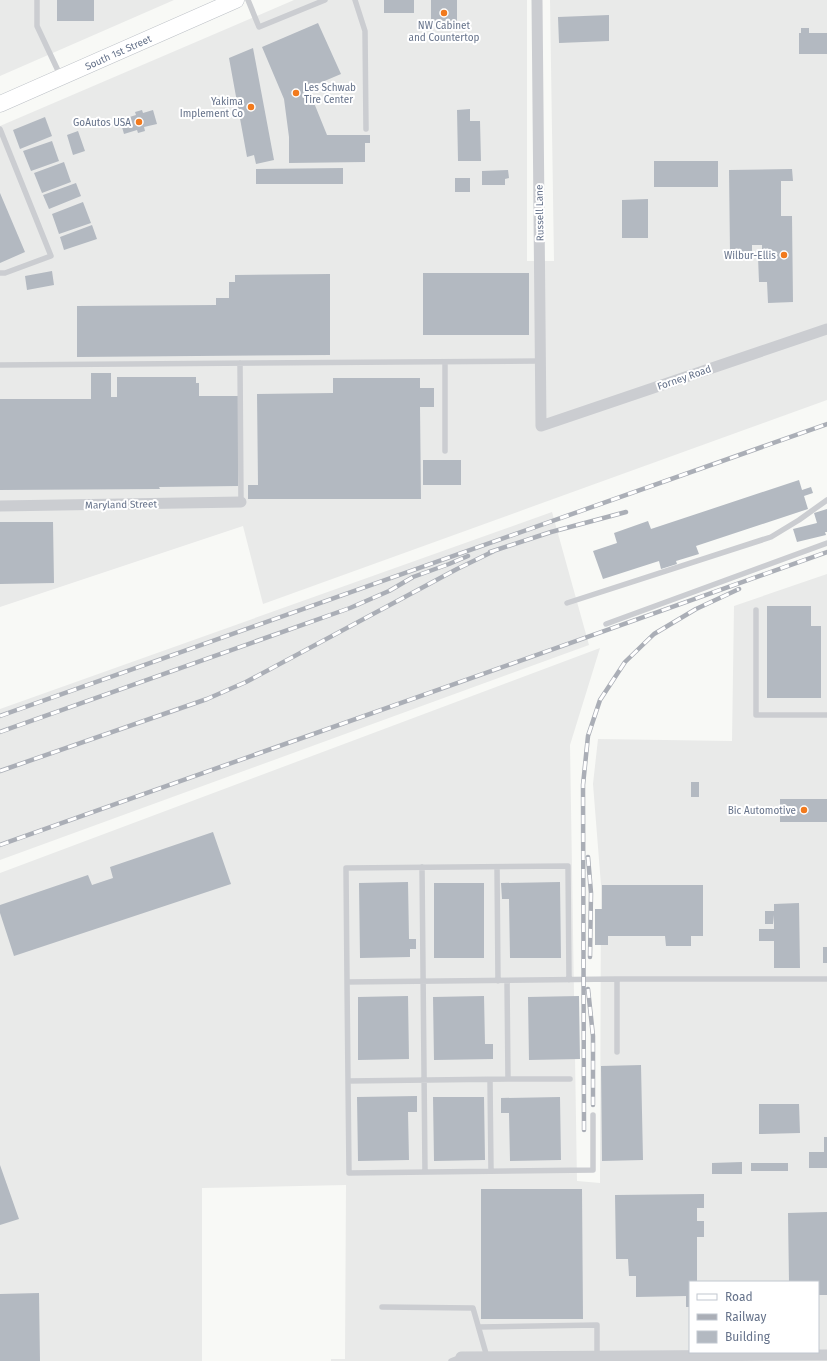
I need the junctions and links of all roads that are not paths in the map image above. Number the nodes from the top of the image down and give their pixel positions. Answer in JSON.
{"nodes":[{"id":1,"x":37,"y":0,"type":"edge"},
{"id":2,"x":248,"y":0,"type":"edge"},
{"id":3,"x":325,"y":0,"type":"edge"},
{"id":4,"x":354,"y":0,"type":"edge"},
{"id":5,"x":536,"y":0,"type":"edge"},
{"id":6,"x":233,"y":1,"type":"edge"},
{"id":7,"x":61,"y":77,"type":"junction"},
{"id":8,"x":0,"y":104,"type":"edge"},
{"id":9,"x":0,"y":129,"type":"edge"},
{"id":10,"x":366,"y":129,"type":"dead end"},
{"id":11,"x":7,"y":145,"type":"junction"},
{"id":12,"x":0,"y":148,"type":"edge"},
{"id":13,"x":0,"y":273,"type":"edge"},
{"id":14,"x":827,"y":329,"type":"edge"},
{"id":15,"x":540,"y":361,"type":"junction"},
{"id":16,"x":445,"y":362,"type":"junction"},
{"id":17,"x":240,"y":363,"type":"junction"},
{"id":18,"x":0,"y":365,"type":"edge"},
{"id":19,"x":541,"y":426,"type":"joint"},
{"id":20,"x":445,"y":451,"type":"dead end"},
{"id":21,"x":827,"y":500,"type":"edge"},
{"id":22,"x":241,"y":502,"type":"joint"},
{"id":23,"x":0,"y":506,"type":"edge"},
{"id":24,"x":827,"y":543,"type":"edge"},
{"id":25,"x":567,"y":603,"type":"dead end"},
{"id":26,"x":756,"y":610,"type":"dead end"},
{"id":27,"x":606,"y":624,"type":"dead end"},
{"id":28,"x":827,"y":715,"type":"edge"},
{"id":29,"x":497,"y":867,"type":"junction"},
{"id":30,"x":422,"y":868,"type":"junction"},
{"id":31,"x":617,"y":979,"type":"junction"},
{"id":32,"x":827,"y":979,"type":"edge"},
{"id":33,"x":569,"y":980,"type":"junction"},
{"id":34,"x":424,"y":981,"type":"junction"},
{"id":35,"x":498,"y":981,"type":"junction"},
{"id":36,"x":507,"y":981,"type":"junction"},
{"id":37,"x":347,"y":982,"type":"junction"},
{"id":38,"x":617,"y":1052,"type":"dead end"},
{"id":39,"x":570,"y":1079,"type":"dead end"},
{"id":40,"x":424,"y":1080,"type":"junction"},
{"id":41,"x":490,"y":1080,"type":"junction"},
{"id":42,"x":508,"y":1080,"type":"junction"},
{"id":43,"x":348,"y":1081,"type":"junction"},
{"id":44,"x":593,"y":1115,"type":"dead end"},
{"id":45,"x":491,"y":1171,"type":"junction"},
{"id":46,"x":425,"y":1172,"type":"junction"},
{"id":47,"x":382,"y":1308,"type":"dead end"},
{"id":48,"x":479,"y":1327,"type":"junction"},
{"id":49,"x":827,"y":1355,"type":"edge"},
{"id":50,"x":598,"y":1356,"type":"junction"},
{"id":51,"x":487,"y":1357,"type":"junction"},
{"id":52,"x":458,"y":1360,"type":"edge"}],
"edges":[{"from":1,"to":7,"type":"lane"},
{"from":2,"to":3,"type":"lane"},
{"from":4,"to":10,"type":"lane"},
{"from":5,"to":15,"type":"street","name":"Russell Lane"},
{"from":6,"to":7,"type":"main road","name":"South 1st Street"},
{"from":7,"to":8,"type":"main road","name":"South 1st Street"},
{"from":9,"to":11,"type":"lane"},
{"from":11,"to":12,"type":"lane"},
{"from":11,"to":13,"type":"lane"},
{"from":14,"to":19,"type":"street","name":"Forney Road"},
{"from":15,"to":16,"type":"lane"},
{"from":15,"to":19,"type":"street","name":"Russell Lane"},
{"from":16,"to":17,"type":"lane"},
{"from":16,"to":20,"type":"lane"},
{"from":17,"to":18,"type":"lane"},
{"from":17,"to":22,"type":"lane"},
{"from":21,"to":25,"type":"lane"},
{"from":22,"to":23,"type":"street","name":"Maryland Street"},
{"from":24,"to":27,"type":"lane"},
{"from":26,"to":28,"type":"lane"},
{"from":29,"to":30,"type":"lane"},
{"from":29,"to":33,"type":"lane"},
{"from":29,"to":35,"type":"lane"},
{"from":30,"to":34,"type":"lane"},
{"from":30,"to":37,"type":"lane"},
{"from":31,"to":32,"type":"lane"},
{"from":31,"to":33,"type":"lane"},
{"from":31,"to":38,"type":"lane"},
{"from":33,"to":36,"type":"lane"},
{"from":34,"to":35,"type":"lane"},
{"from":34,"to":37,"type":"lane"},
{"from":34,"to":40,"type":"lane"},
{"from":35,"to":36,"type":"lane"},
{"from":36,"to":42,"type":"lane"},
{"from":37,"to":43,"type":"lane"},
{"from":39,"to":42,"type":"lane"},
{"from":40,"to":41,"type":"lane"},
{"from":40,"to":43,"type":"lane"},
{"from":40,"to":46,"type":"lane"},
{"from":41,"to":42,"type":"lane"},
{"from":41,"to":45,"type":"lane"},
{"from":43,"to":46,"type":"lane"},
{"from":44,"to":45,"type":"lane"},
{"from":45,"to":46,"type":"lane"},
{"from":47,"to":48,"type":"lane"},
{"from":48,"to":50,"type":"lane"},
{"from":48,"to":51,"type":"lane"},
{"from":49,"to":50,"type":"street"},
{"from":50,"to":51,"type":"street"},
{"from":51,"to":52,"type":"street"}]}
